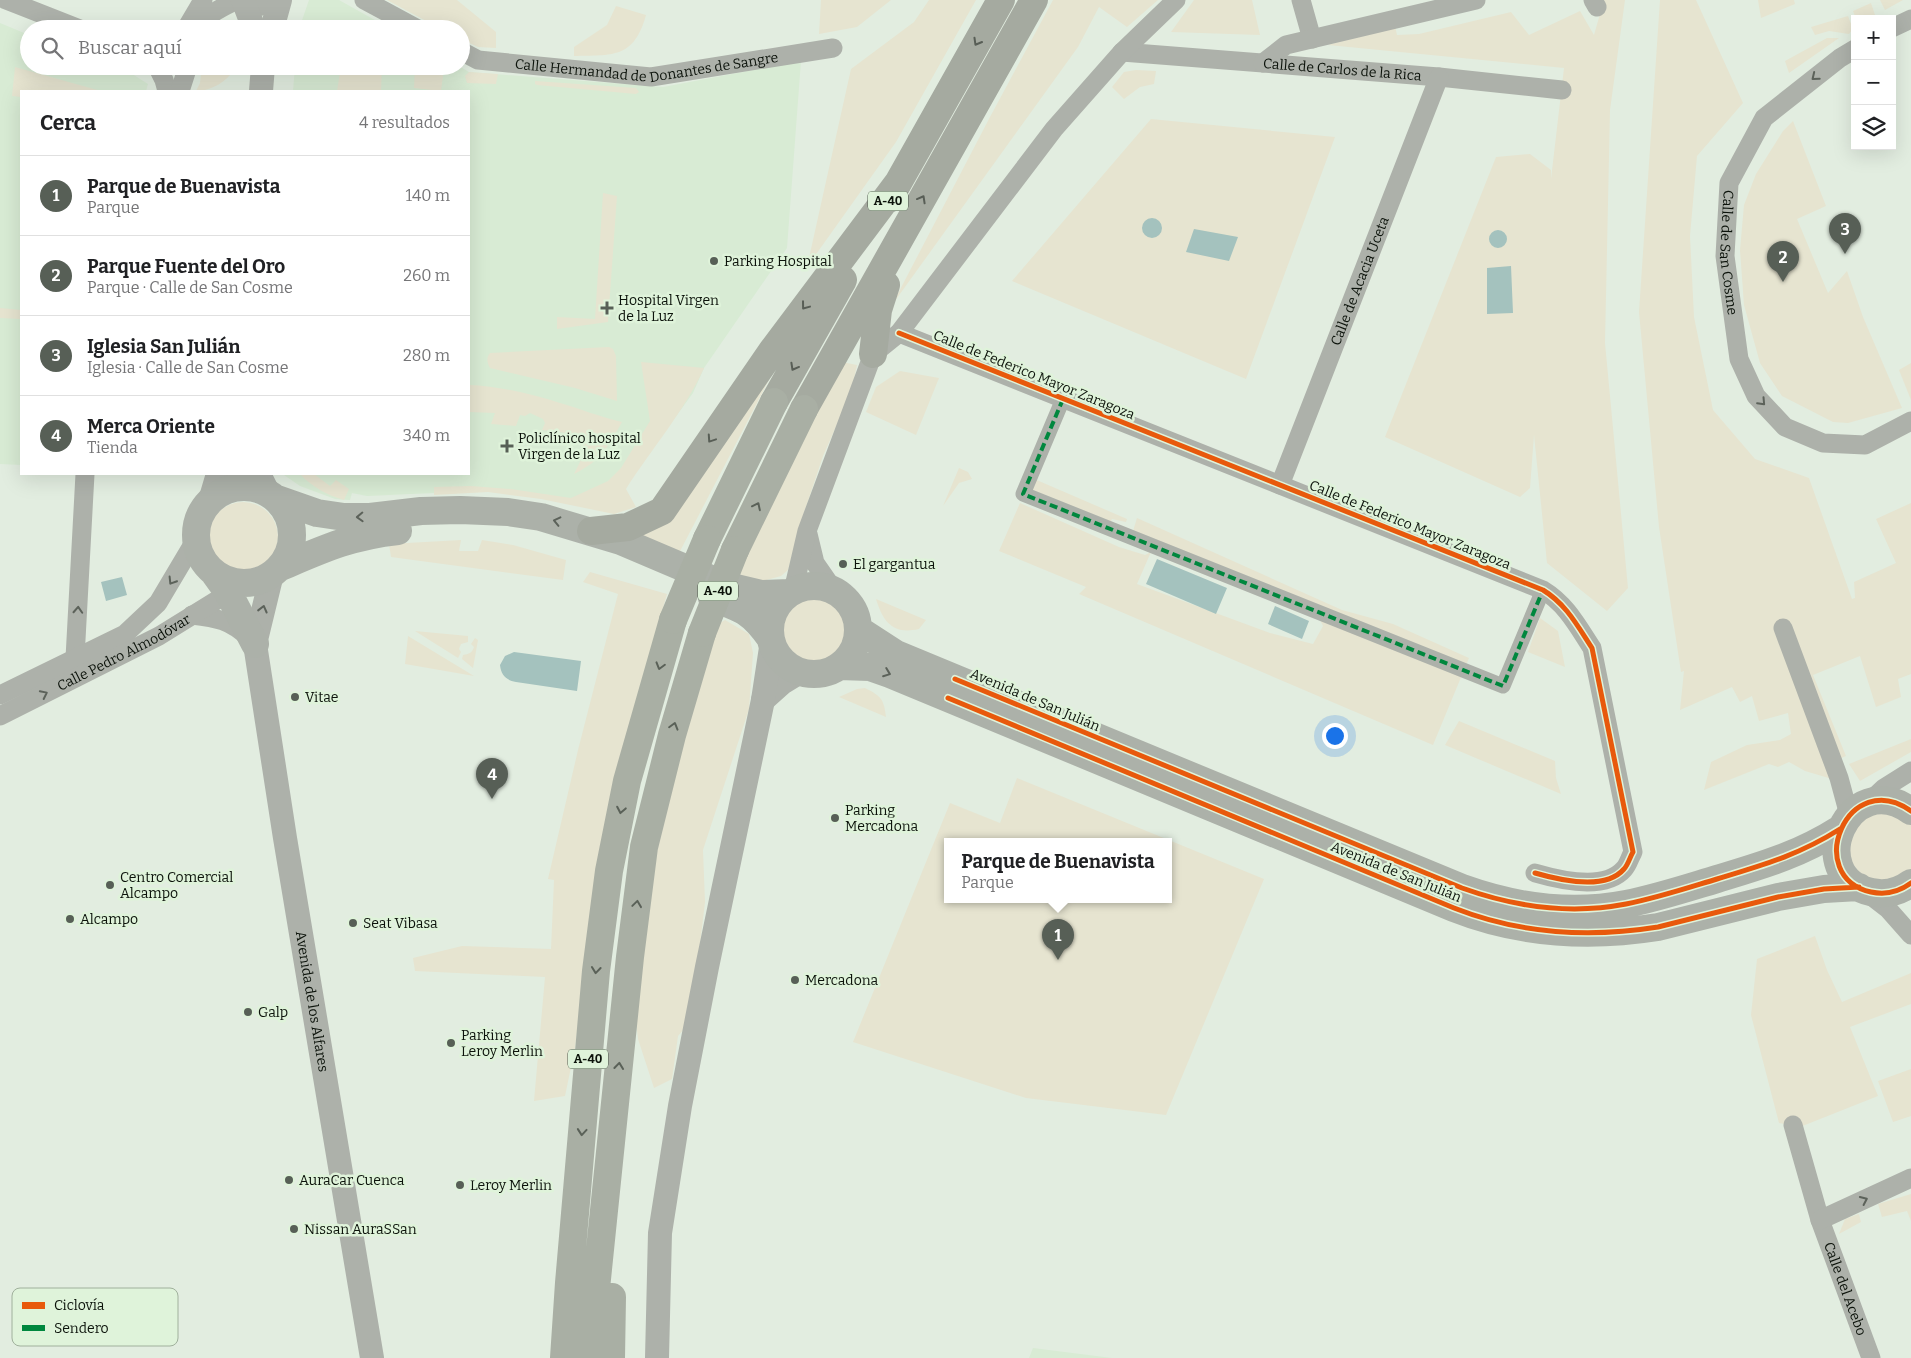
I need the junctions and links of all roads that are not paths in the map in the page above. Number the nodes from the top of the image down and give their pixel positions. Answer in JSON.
{"nodes":[{"id":1,"x":6,"y":0,"type":"edge"},
{"id":2,"x":203,"y":0,"type":"edge"},
{"id":3,"x":237,"y":0,"type":"edge"},
{"id":4,"x":242,"y":0,"type":"edge"},
{"id":5,"x":279,"y":0,"type":"edge"},
{"id":6,"x":364,"y":0,"type":"edge"},
{"id":7,"x":1001,"y":0,"type":"edge"},
{"id":8,"x":1034,"y":0,"type":"edge"},
{"id":9,"x":1176,"y":0,"type":"edge"},
{"id":10,"x":1301,"y":0,"type":"edge"},
{"id":11,"x":1476,"y":0,"type":"edge"},
{"id":12,"x":1911,"y":19,"type":"edge"},
{"id":13,"x":57,"y":20,"type":"edge"},
{"id":14,"x":191,"y":20,"type":"edge"},
{"id":15,"x":204,"y":20,"type":"edge"},
{"id":16,"x":250,"y":20,"type":"edge"},
{"id":17,"x":274,"y":20,"type":"edge"},
{"id":18,"x":401,"y":20,"type":"edge"},
{"id":19,"x":1896,"y":26,"type":"edge"},
{"id":20,"x":1312,"y":39,"type":"junction"},
{"id":21,"x":833,"y":48,"type":"dead end"},
{"id":22,"x":1851,"y":51,"type":"edge"},
{"id":23,"x":1122,"y":52,"type":"junction"},
{"id":24,"x":470,"y":56,"type":"edge"},
{"id":25,"x":1264,"y":63,"type":"junction"},
{"id":26,"x":162,"y":75,"type":"edge"},
{"id":27,"x":185,"y":75,"type":"edge"},
{"id":28,"x":262,"y":75,"type":"edge"},
{"id":29,"x":1439,"y":77,"type":"junction"},
{"id":30,"x":168,"y":90,"type":"edge"},
{"id":31,"x":180,"y":90,"type":"edge"},
{"id":32,"x":261,"y":90,"type":"edge"},
{"id":33,"x":1562,"y":90,"type":"dead end"},
{"id":34,"x":898,"y":183,"type":"junction"},
{"id":35,"x":902,"y":235,"type":"junction"},
{"id":36,"x":899,"y":333,"type":"junction"},
{"id":37,"x":873,"y":354,"type":"junction"},
{"id":38,"x":1063,"y":398,"type":"junction"},
{"id":39,"x":774,"y":402,"type":"joint"},
{"id":40,"x":804,"y":409,"type":"joint"},
{"id":41,"x":1911,"y":421,"type":"edge"},
{"id":42,"x":85,"y":475,"type":"edge"},
{"id":43,"x":218,"y":475,"type":"edge"},
{"id":44,"x":1280,"y":485,"type":"junction"},
{"id":45,"x":268,"y":489,"type":"edge"},
{"id":46,"x":210,"y":501,"type":"junction"},
{"id":47,"x":591,"y":531,"type":"junction"},
{"id":48,"x":807,"y":531,"type":"junction"},
{"id":49,"x":196,"y":538,"type":"junction"},
{"id":50,"x":277,"y":571,"type":"junction"},
{"id":51,"x":228,"y":583,"type":"junction"},
{"id":52,"x":833,"y":589,"type":"junction"},
{"id":53,"x":1542,"y":590,"type":"junction"},
{"id":54,"x":792,"y":592,"type":"junction"},
{"id":55,"x":192,"y":615,"type":"junction"},
{"id":56,"x":1783,"y":628,"type":"dead end"},
{"id":57,"x":859,"y":630,"type":"junction"},
{"id":58,"x":771,"y":640,"type":"junction"},
{"id":59,"x":256,"y":644,"type":"junction"},
{"id":60,"x":76,"y":658,"type":"junction"},
{"id":61,"x":839,"y":666,"type":"junction"},
{"id":62,"x":800,"y":672,"type":"junction"},
{"id":63,"x":0,"y":695,"type":"edge"},
{"id":64,"x":763,"y":700,"type":"junction"},
{"id":65,"x":0,"y":716,"type":"edge"},
{"id":66,"x":1911,"y":771,"type":"edge"},
{"id":67,"x":1907,"y":805,"type":"edge"},
{"id":68,"x":1852,"y":816,"type":"junction"},
{"id":69,"x":1535,"y":873,"type":"dead end"},
{"id":70,"x":1911,"y":883,"type":"edge"},
{"id":71,"x":1861,"y":888,"type":"junction"},
{"id":72,"x":1911,"y":935,"type":"edge"},
{"id":73,"x":614,"y":1106,"type":"junction"},
{"id":74,"x":1793,"y":1124,"type":"dead end"},
{"id":75,"x":1911,"y":1178,"type":"edge"},
{"id":76,"x":1820,"y":1220,"type":"junction"},
{"id":77,"x":372,"y":1358,"type":"edge"},
{"id":78,"x":562,"y":1358,"type":"edge"},
{"id":79,"x":591,"y":1358,"type":"edge"},
{"id":80,"x":612,"y":1358,"type":"edge"},
{"id":81,"x":657,"y":1358,"type":"edge"},
{"id":82,"x":1871,"y":1358,"type":"edge"}],
"edges":[{"from":1,"to":13,"type":"street"},
{"from":2,"to":14,"type":"street"},
{"from":3,"to":15,"type":"street"},
{"from":4,"to":5,"type":"street"},
{"from":4,"to":16,"type":"street"},
{"from":5,"to":17,"type":"street"},
{"from":6,"to":18,"type":"street"},
{"from":7,"to":34,"type":"main road","number":"A-40","one_way":true},
{"from":35,"to":8,"type":"main road","number":"A-40","one_way":true},
{"from":9,"to":23,"type":"street"},
{"from":10,"to":20,"type":"street"},
{"from":11,"to":20,"type":"street"},
{"from":12,"to":19,"type":"street"},
{"from":20,"to":25,"type":"street"},
{"from":21,"to":24,"type":"street","name":"Calle Hermandad de Donantes de Sangre"},
{"from":22,"to":41,"type":"street","name":"Calle de San Cosme","one_way":true},
{"from":23,"to":25,"type":"street","name":"Calle de Carlos de la Rica"},
{"from":23,"to":36,"type":"street"},
{"from":25,"to":29,"type":"street","name":"Calle de Carlos de la Rica"},
{"from":26,"to":30,"type":"street"},
{"from":27,"to":31,"type":"street"},
{"from":28,"to":32,"type":"street"},
{"from":29,"to":33,"type":"street","name":"Calle de Carlos de la Rica"},
{"from":29,"to":44,"type":"street","name":"Calle de Acacia Uceta"},
{"from":34,"to":39,"type":"main road","number":"A-40","one_way":true},
{"from":34,"to":47,"type":"main road","one_way":true},
{"from":35,"to":37,"type":"main road"},
{"from":35,"to":40,"type":"main road","number":"A-40"},
{"from":36,"to":37,"type":"street"},
{"from":36,"to":38,"type":"street","name":"Calle de Federico Mayor Zaragoza"},
{"from":37,"to":48,"type":"street"},
{"from":38,"to":44,"type":"street","name":"Calle de Federico Mayor Zaragoza"},
{"from":38,"to":53,"type":"street"},
{"from":39,"to":78,"type":"highway","number":"A-40","one_way":true,"bridge":true},
{"from":73,"to":40,"type":"highway","number":"A-40","one_way":true,"bridge":true},
{"from":60,"to":42,"type":"street","one_way":true},
{"from":43,"to":46,"type":"street"},
{"from":44,"to":53,"type":"street","name":"Calle de Federico Mayor Zaragoza"},
{"from":45,"to":46,"type":"main road"},
{"from":47,"to":45,"type":"main road","one_way":true},
{"from":45,"to":50,"type":"main road"},
{"from":46,"to":49,"type":"main road"},
{"from":47,"to":54,"type":"main road"},
{"from":48,"to":52,"type":"street"},
{"from":48,"to":54,"type":"street"},
{"from":49,"to":51,"type":"main road"},
{"from":49,"to":60,"type":"street","name":"Calle Pedro Almodóvar","one_way":true},
{"from":50,"to":51,"type":"main road"},
{"from":50,"to":58,"type":"main road"},
{"from":59,"to":50,"type":"street","one_way":true},
{"from":51,"to":55,"type":"street","name":"Calle Pedro Almodóvar"},
{"from":51,"to":59,"type":"main road"},
{"from":52,"to":54,"type":"main road"},
{"from":52,"to":57,"type":"main road"},
{"from":53,"to":69,"type":"street","name":"Calle de Federico Mayor Zaragoza"},
{"from":54,"to":58,"type":"main road"},
{"from":55,"to":59,"type":"street"},
{"from":65,"to":55,"type":"street","name":"Calle Pedro Almodóvar","one_way":true},
{"from":56,"to":68,"type":"street"},
{"from":57,"to":61,"type":"main road"},
{"from":57,"to":68,"type":"main road","name":"Avenida de San Julián"},
{"from":58,"to":62,"type":"main road"},
{"from":58,"to":64,"type":"street"},
{"from":59,"to":77,"type":"street","name":"Avenida de los Alfares"},
{"from":60,"to":63,"type":"street","name":"Calle Pedro Almodóvar"},
{"from":61,"to":62,"type":"main road"},
{"from":61,"to":71,"type":"main road","name":"Avenida de San Julián","one_way":true},
{"from":62,"to":64,"type":"street"},
{"from":64,"to":81,"type":"street"},
{"from":66,"to":68,"type":"street","name":"Avenida de San Julián"},
{"from":67,"to":68,"type":"main road"},
{"from":68,"to":71,"type":"main road"},
{"from":70,"to":71,"type":"main road","name":"Avenida de San Julián"},
{"from":71,"to":72,"type":"street"},
{"from":73,"to":79,"type":"highway","number":"A-40"},
{"from":73,"to":80,"type":"highway"},
{"from":74,"to":76,"type":"street","name":"Calle del Acebo"},
{"from":76,"to":75,"type":"street","one_way":true},
{"from":76,"to":82,"type":"street","name":"Calle del Acebo"}]}
